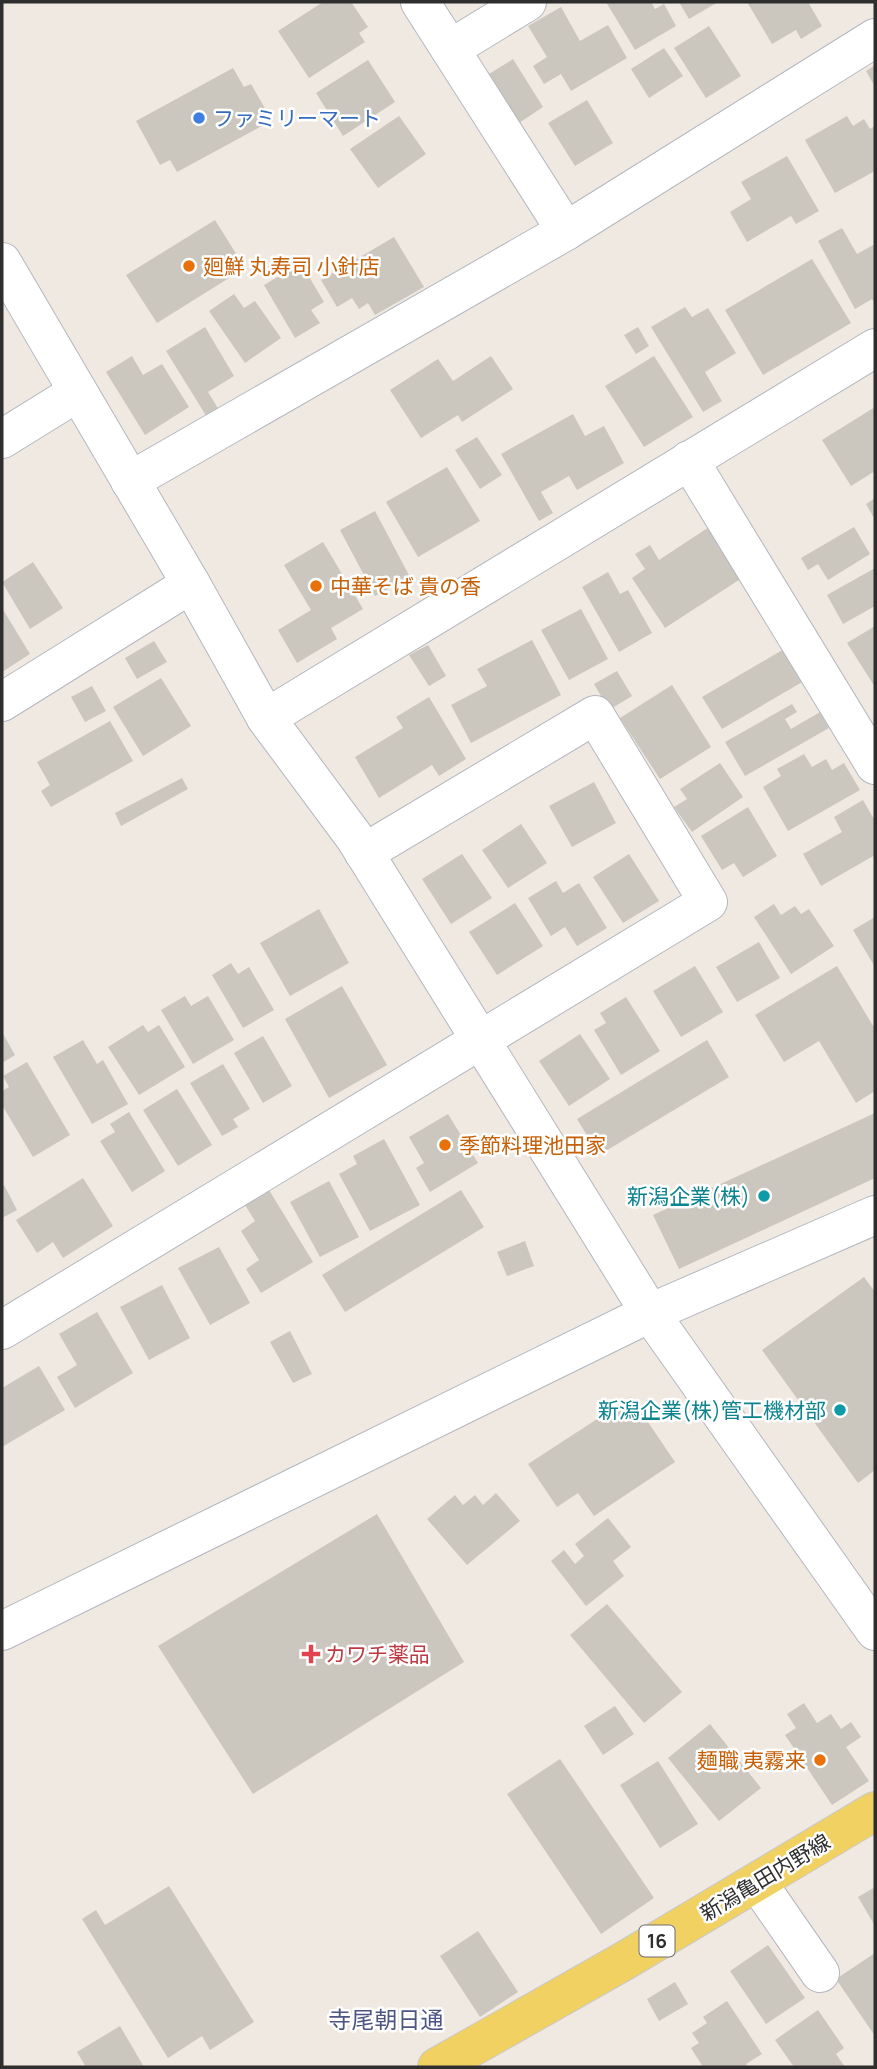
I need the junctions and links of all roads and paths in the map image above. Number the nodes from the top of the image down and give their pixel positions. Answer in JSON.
{"nodes":[{"id":1,"x":420,"y":2,"type":"edge"},
{"id":2,"x":527,"y":2,"type":"edge"},
{"id":3,"x":875,"y":38,"type":"edge"},
{"id":4,"x":450,"y":49,"type":"junction"},
{"id":5,"x":566,"y":231,"type":"junction"},
{"id":6,"x":2,"y":262,"type":"edge"},
{"id":7,"x":875,"y":348,"type":"edge"},
{"id":8,"x":78,"y":392,"type":"junction"},
{"id":9,"x":2,"y":439,"type":"edge"},
{"id":10,"x":689,"y":460,"type":"junction"},
{"id":11,"x":130,"y":481,"type":"junction"},
{"id":12,"x":191,"y":584,"type":"junction"},
{"id":13,"x":2,"y":702,"type":"edge"},
{"id":14,"x":266,"y":718,"type":"junction"},
{"id":15,"x":875,"y":765,"type":"edge"},
{"id":16,"x":364,"y":853,"type":"junction"},
{"id":17,"x":480,"y":1038,"type":"junction"},
{"id":18,"x":872,"y":1224,"type":"edge"},
{"id":19,"x":650,"y":1313,"type":"junction"},
{"id":20,"x":2,"y":1330,"type":"edge"},
{"id":21,"x":2,"y":1631,"type":"edge"},
{"id":22,"x":875,"y":1631,"type":"edge"},
{"id":23,"x":875,"y":1811,"type":"edge"},
{"id":24,"x":757,"y":1882,"type":"junction"},
{"id":25,"x":820,"y":1973,"type":"dead end"},
{"id":26,"x":437,"y":2067,"type":"edge"}],
"edges":[{"from":1,"to":4,"type":"street"},
{"from":2,"to":4,"type":"street"},
{"from":3,"to":5,"type":"street"},
{"from":4,"to":5,"type":"street"},
{"from":5,"to":11,"type":"street"},
{"from":6,"to":8,"type":"street"},
{"from":7,"to":10,"type":"street"},
{"from":8,"to":9,"type":"street"},
{"from":8,"to":11,"type":"street"},
{"from":10,"to":14,"type":"street"},
{"from":10,"to":15,"type":"street"},
{"from":11,"to":12,"type":"street"},
{"from":12,"to":13,"type":"street"},
{"from":12,"to":14,"type":"street"},
{"from":14,"to":16,"type":"street"},
{"from":16,"to":17,"type":"street"},
{"from":16,"to":17,"type":"street"},
{"from":17,"to":19,"type":"street"},
{"from":17,"to":20,"type":"street"},
{"from":18,"to":19,"type":"street"},
{"from":19,"to":21,"type":"street"},
{"from":19,"to":22,"type":"street"},
{"from":23,"to":24,"type":"main road","name":"新潟亀田内野線","number":"16"},
{"from":24,"to":25,"type":"street"},
{"from":24,"to":26,"type":"main road","name":"新潟亀田内野線","number":"16"}]}
